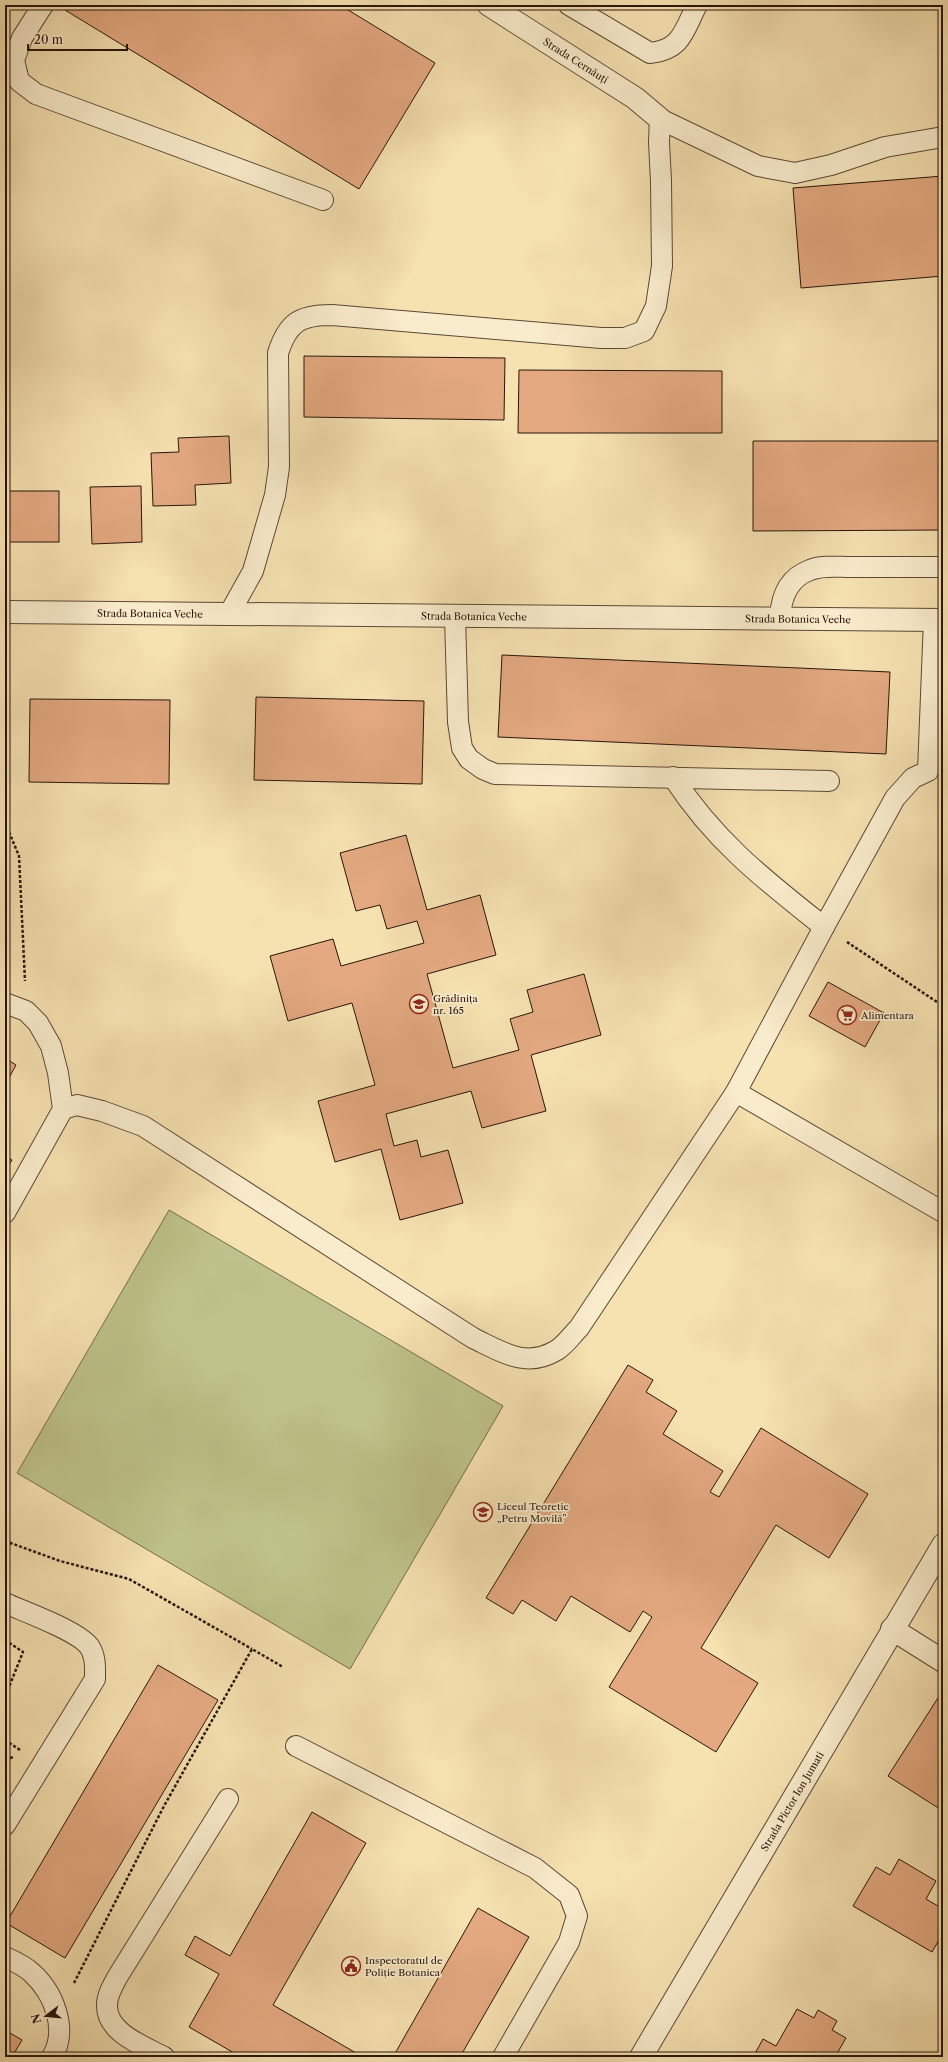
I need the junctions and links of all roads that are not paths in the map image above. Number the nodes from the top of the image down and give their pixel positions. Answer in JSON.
{"nodes":[{"id":1,"x":43,"y":5,"type":"edge"},
{"id":2,"x":489,"y":5,"type":"edge"},
{"id":3,"x":569,"y":5,"type":"edge"},
{"id":4,"x":697,"y":5,"type":"edge"},
{"id":5,"x":660,"y":119,"type":"junction"},
{"id":6,"x":943,"y":137,"type":"edge"},
{"id":7,"x":323,"y":200,"type":"dead end"},
{"id":8,"x":943,"y":568,"type":"edge"},
{"id":9,"x":5,"y":612,"type":"edge"},
{"id":10,"x":229,"y":614,"type":"junction"},
{"id":11,"x":454,"y":616,"type":"junction"},
{"id":12,"x":780,"y":618,"type":"junction"},
{"id":13,"x":939,"y":620,"type":"edge"},
{"id":14,"x":935,"y":770,"type":"edge"},
{"id":15,"x":673,"y":777,"type":"junction"},
{"id":16,"x":828,"y":781,"type":"dead end"},
{"id":17,"x":824,"y":927,"type":"junction"},
{"id":18,"x":5,"y":1003,"type":"edge"},
{"id":19,"x":736,"y":1092,"type":"junction"},
{"id":20,"x":63,"y":1109,"type":"junction"},
{"id":21,"x":943,"y":1212,"type":"edge"},
{"id":22,"x":5,"y":1213,"type":"edge"},
{"id":23,"x":943,"y":1545,"type":"edge"},
{"id":24,"x":5,"y":1603,"type":"edge"},
{"id":25,"x":892,"y":1629,"type":"junction"},
{"id":26,"x":943,"y":1661,"type":"edge"},
{"id":27,"x":296,"y":1746,"type":"dead end"},
{"id":28,"x":228,"y":1799,"type":"dead end"},
{"id":29,"x":5,"y":1825,"type":"edge"},
{"id":30,"x":5,"y":1956,"type":"edge"},
{"id":31,"x":52,"y":2057,"type":"edge"},
{"id":32,"x":164,"y":2057,"type":"edge"},
{"id":33,"x":503,"y":2057,"type":"edge"},
{"id":34,"x":641,"y":2057,"type":"edge"}],
"edges":[{"from":1,"to":7,"type":"lane"},
{"from":2,"to":5,"type":"street","name":"Strada Cernăuți"},
{"from":3,"to":4,"type":"lane"},
{"from":5,"to":6,"type":"lane"},
{"from":5,"to":10,"type":"lane"},
{"from":8,"to":12,"type":"lane"},
{"from":9,"to":10,"type":"street","name":"Strada Botanica Veche"},
{"from":10,"to":11,"type":"street","name":"Strada Botanica Veche"},
{"from":11,"to":12,"type":"street","name":"Strada Botanica Veche"},
{"from":11,"to":15,"type":"lane"},
{"from":12,"to":13,"type":"street","name":"Strada Botanica Veche"},
{"from":13,"to":14,"type":"lane"},
{"from":14,"to":17,"type":"lane"},
{"from":15,"to":16,"type":"lane"},
{"from":15,"to":17,"type":"lane"},
{"from":17,"to":19,"type":"lane"},
{"from":18,"to":20,"type":"lane"},
{"from":19,"to":20,"type":"lane"},
{"from":19,"to":21,"type":"lane"},
{"from":20,"to":22,"type":"lane"},
{"from":23,"to":25,"type":"street","name":"Strada Pictor Ion Jumati"},
{"from":24,"to":29,"type":"lane"},
{"from":25,"to":26,"type":"street"},
{"from":25,"to":34,"type":"street","name":"Strada Pictor Ion Jumati"},
{"from":27,"to":33,"type":"lane"},
{"from":28,"to":32,"type":"lane"},
{"from":30,"to":31,"type":"lane"}]}
